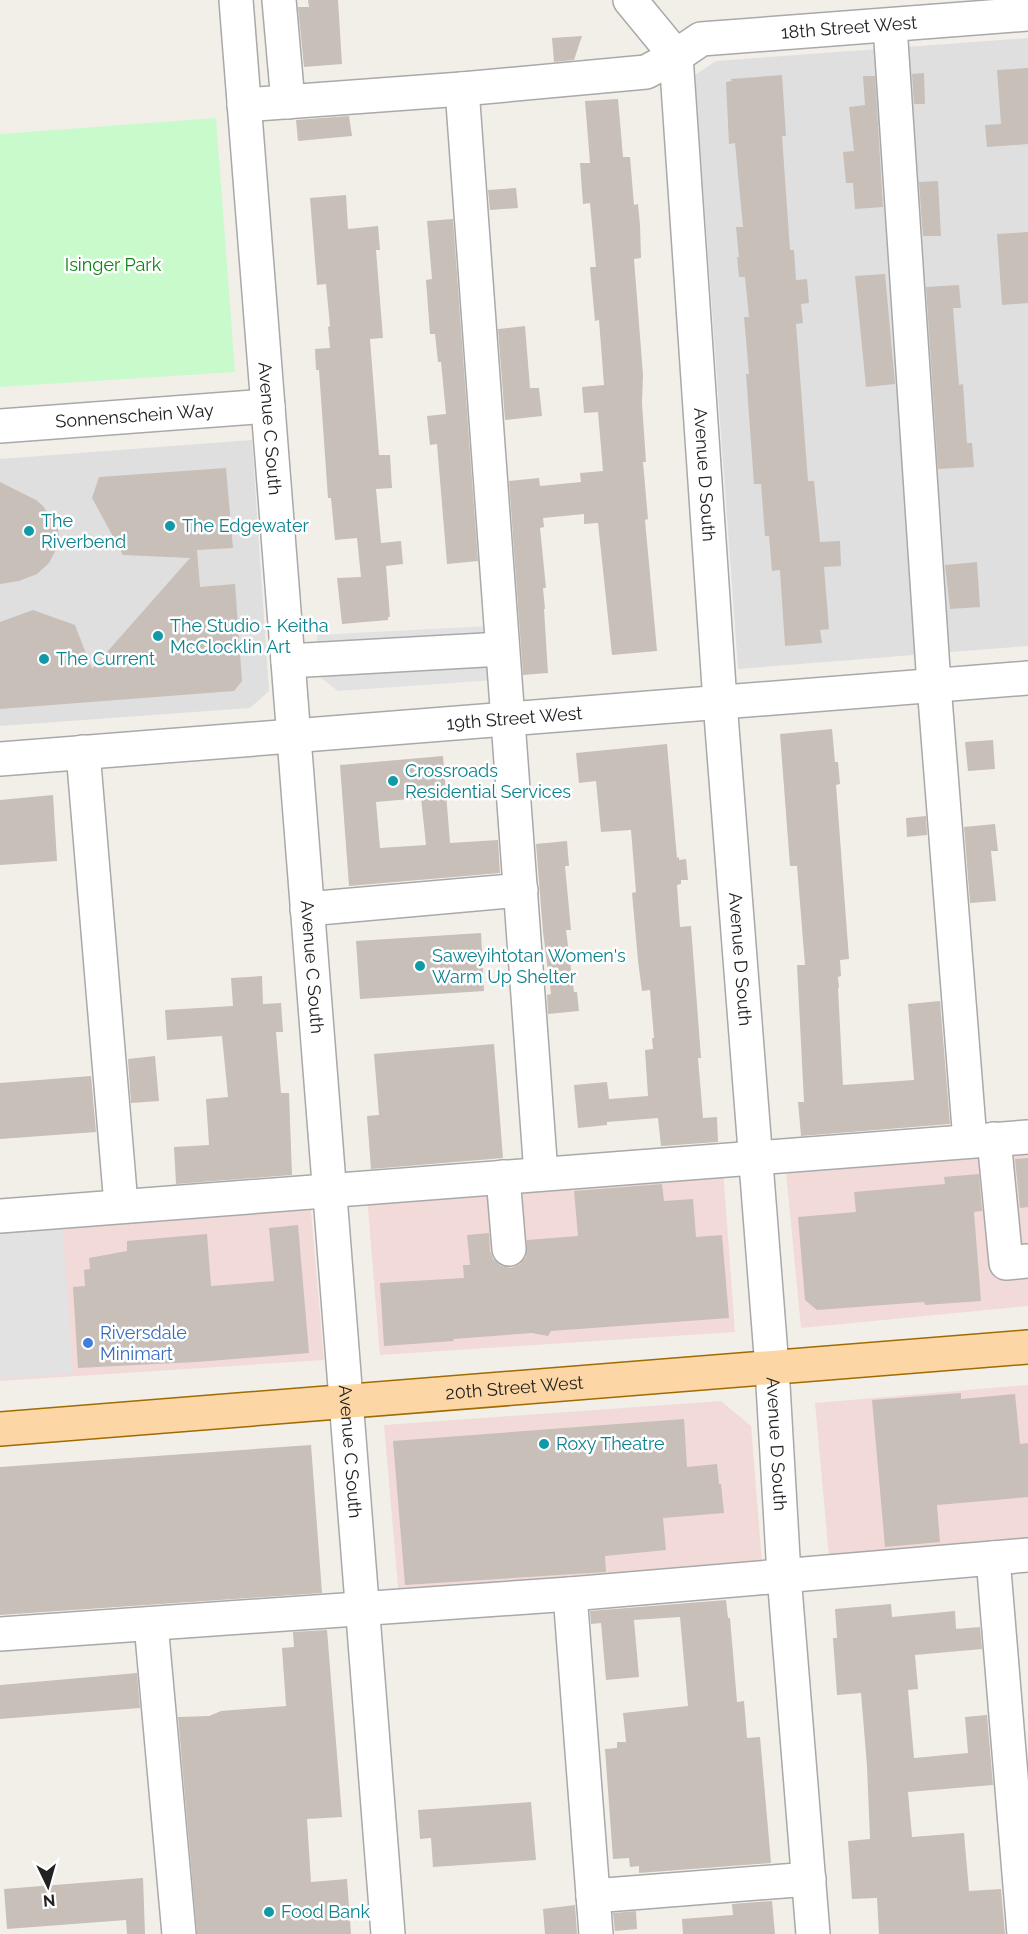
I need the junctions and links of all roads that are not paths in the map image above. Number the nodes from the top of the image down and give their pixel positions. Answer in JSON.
{"nodes":[{"id":1,"x":236,"y":0,"type":"edge"},
{"id":2,"x":279,"y":0,"type":"edge"},
{"id":3,"x":630,"y":0,"type":"edge"},
{"id":4,"x":1028,"y":15,"type":"edge"},
{"id":5,"x":890,"y":26,"type":"junction"},
{"id":6,"x":676,"y":56,"type":"junction"},
{"id":7,"x":462,"y":89,"type":"junction"},
{"id":8,"x":288,"y":102,"type":"junction"},
{"id":9,"x":244,"y":105,"type":"junction"},
{"id":10,"x":268,"y":406,"type":"junction"},
{"id":11,"x":0,"y":426,"type":"edge"},
{"id":12,"x":502,"y":649,"type":"junction"},
{"id":13,"x":288,"y":661,"type":"junction"},
{"id":14,"x":1028,"y":678,"type":"edge"},
{"id":15,"x":934,"y":685,"type":"junction"},
{"id":16,"x":720,"y":702,"type":"junction"},
{"id":17,"x":507,"y":720,"type":"junction"},
{"id":18,"x":294,"y":735,"type":"junction"},
{"id":19,"x":83,"y":752,"type":"junction"},
{"id":20,"x":0,"y":759,"type":"edge"},
{"id":21,"x":521,"y":890,"type":"junction"},
{"id":22,"x":307,"y":909,"type":"junction"},
{"id":23,"x":1028,"y":1137,"type":"edge"},
{"id":24,"x":982,"y":1140,"type":"junction"},
{"id":25,"x":756,"y":1157,"type":"junction"},
{"id":26,"x":541,"y":1174,"type":"junction"},
{"id":27,"x":503,"y":1177,"type":"junction"},
{"id":28,"x":329,"y":1190,"type":"junction"},
{"id":29,"x":121,"y":1205,"type":"junction"},
{"id":30,"x":0,"y":1216,"type":"edge"},
{"id":31,"x":509,"y":1249,"type":"dead end"},
{"id":32,"x":1028,"y":1261,"type":"edge"},
{"id":33,"x":1028,"y":1347,"type":"edge"},
{"id":34,"x":772,"y":1368,"type":"junction"},
{"id":35,"x":346,"y":1402,"type":"junction"},
{"id":36,"x":0,"y":1429,"type":"edge"},
{"id":37,"x":1028,"y":1555,"type":"edge"},
{"id":38,"x":993,"y":1558,"type":"junction"},
{"id":39,"x":784,"y":1575,"type":"junction"},
{"id":40,"x":570,"y":1594,"type":"junction"},
{"id":41,"x":362,"y":1610,"type":"junction"},
{"id":42,"x":151,"y":1624,"type":"junction"},
{"id":43,"x":0,"y":1634,"type":"edge"},
{"id":44,"x":809,"y":1879,"type":"junction"},
{"id":45,"x":593,"y":1896,"type":"junction"},
{"id":46,"x":179,"y":1934,"type":"edge"},
{"id":47,"x":388,"y":1934,"type":"edge"},
{"id":48,"x":596,"y":1934,"type":"edge"},
{"id":49,"x":813,"y":1934,"type":"edge"},
{"id":50,"x":1024,"y":1934,"type":"edge"}],
"edges":[{"from":1,"to":9,"type":"street","name":"Avenue C South"},
{"from":2,"to":8,"type":"street"},
{"from":3,"to":6,"type":"street"},
{"from":4,"to":5,"type":"street","name":"18th Street West"},
{"from":5,"to":6,"type":"street","name":"18th Street West"},
{"from":5,"to":15,"type":"street"},
{"from":6,"to":7,"type":"street","name":"18th Street West"},
{"from":6,"to":16,"type":"street","name":"Avenue D South"},
{"from":7,"to":8,"type":"street","name":"18th Street West"},
{"from":7,"to":12,"type":"street"},
{"from":8,"to":9,"type":"street","name":"18th Street West"},
{"from":9,"to":10,"type":"street","name":"Avenue C South"},
{"from":10,"to":11,"type":"street","name":"Sonnenschein Way"},
{"from":10,"to":13,"type":"street","name":"Avenue C South"},
{"from":12,"to":13,"type":"street"},
{"from":12,"to":17,"type":"street"},
{"from":13,"to":18,"type":"street","name":"Avenue C South"},
{"from":14,"to":15,"type":"street","name":"19th Street West"},
{"from":15,"to":16,"type":"street","name":"19th Street West"},
{"from":15,"to":24,"type":"street"},
{"from":16,"to":17,"type":"street","name":"19th Street West"},
{"from":16,"to":25,"type":"street","name":"Avenue D South"},
{"from":17,"to":18,"type":"street","name":"19th Street West"},
{"from":17,"to":21,"type":"street"},
{"from":18,"to":19,"type":"street","name":"19th Street West"},
{"from":18,"to":22,"type":"street","name":"Avenue C South"},
{"from":19,"to":20,"type":"street","name":"19th Street West"},
{"from":19,"to":29,"type":"street"},
{"from":21,"to":22,"type":"street"},
{"from":21,"to":26,"type":"street"},
{"from":22,"to":28,"type":"street","name":"Avenue C South"},
{"from":23,"to":24,"type":"street"},
{"from":24,"to":25,"type":"street"},
{"from":24,"to":32,"type":"street"},
{"from":25,"to":26,"type":"street"},
{"from":25,"to":34,"type":"street","name":"Avenue D South"},
{"from":26,"to":27,"type":"street"},
{"from":27,"to":28,"type":"street"},
{"from":27,"to":31,"type":"street"},
{"from":28,"to":29,"type":"street"},
{"from":28,"to":35,"type":"street","name":"Avenue C South"},
{"from":29,"to":30,"type":"street"},
{"from":33,"to":34,"type":"main road","name":"20th Street West"},
{"from":34,"to":35,"type":"main road","name":"20th Street West"},
{"from":34,"to":39,"type":"street","name":"Avenue D South"},
{"from":35,"to":36,"type":"main road","name":"20th Street West"},
{"from":35,"to":41,"type":"street","name":"Avenue C South"},
{"from":37,"to":38,"type":"street"},
{"from":38,"to":39,"type":"street"},
{"from":38,"to":50,"type":"street"},
{"from":39,"to":40,"type":"street"},
{"from":39,"to":44,"type":"street","name":"Avenue D South"},
{"from":40,"to":41,"type":"street"},
{"from":40,"to":45,"type":"street"},
{"from":41,"to":42,"type":"street"},
{"from":41,"to":47,"type":"street","name":"Avenue C South"},
{"from":42,"to":43,"type":"street"},
{"from":42,"to":46,"type":"street"},
{"from":44,"to":45,"type":"street"},
{"from":44,"to":49,"type":"street","name":"Avenue D South"},
{"from":45,"to":48,"type":"street"}]}
